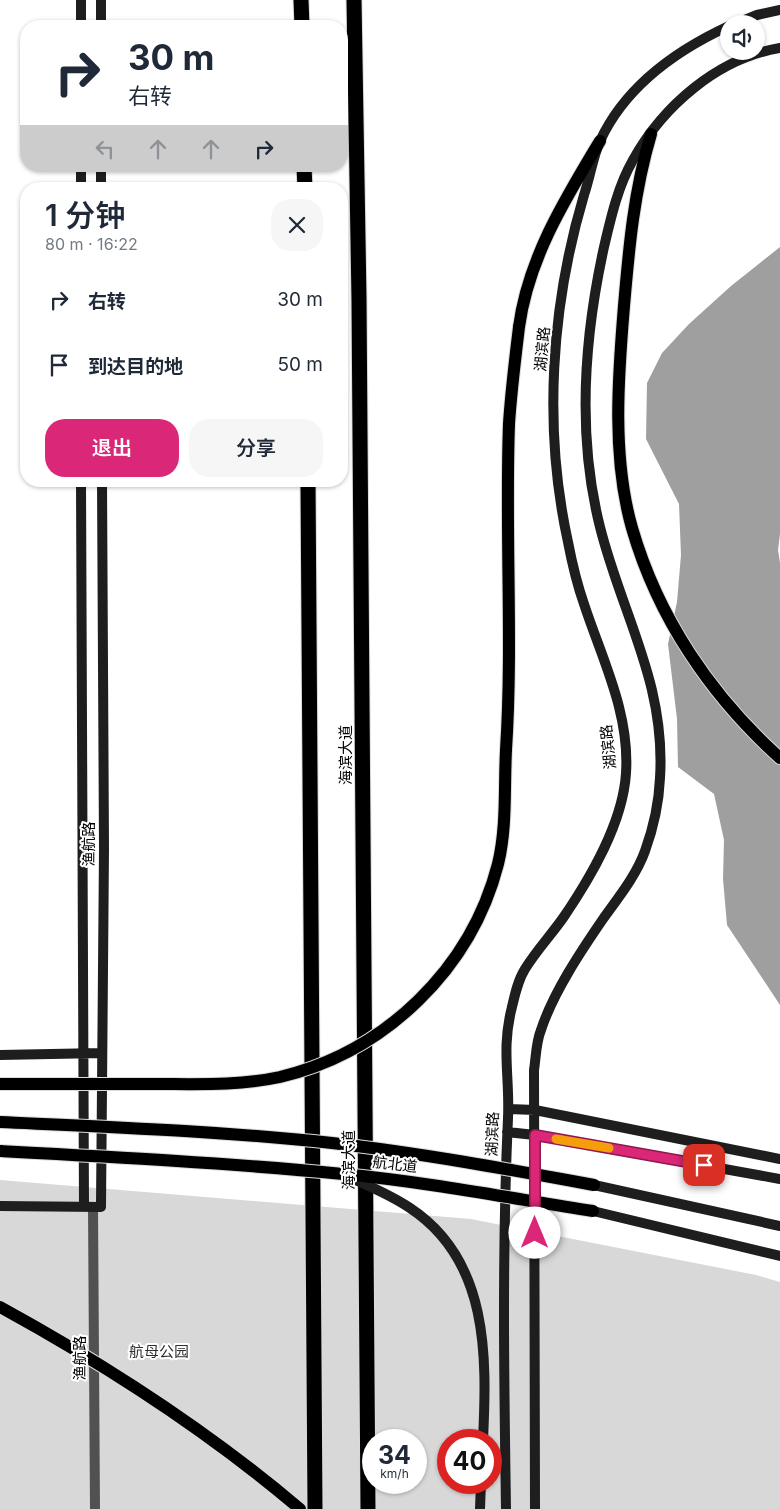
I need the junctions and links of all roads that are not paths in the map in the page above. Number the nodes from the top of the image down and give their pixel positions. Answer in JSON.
{"nodes":[{"id":1,"x":81,"y":0,"type":"edge"},
{"id":2,"x":101,"y":0,"type":"edge"},
{"id":3,"x":301,"y":0,"type":"edge"},
{"id":4,"x":354,"y":0,"type":"edge"},
{"id":5,"x":780,"y":10,"type":"edge"},
{"id":6,"x":757,"y":15,"type":"edge"},
{"id":7,"x":81,"y":20,"type":"edge"},
{"id":8,"x":101,"y":20,"type":"edge"},
{"id":9,"x":302,"y":20,"type":"edge"},
{"id":10,"x":720,"y":31,"type":"edge"},
{"id":11,"x":780,"y":48,"type":"edge"},
{"id":12,"x":650,"y":134,"type":"junction"},
{"id":13,"x":600,"y":141,"type":"junction"},
{"id":14,"x":82,"y":487,"type":"edge"},
{"id":15,"x":102,"y":487,"type":"edge"},
{"id":16,"x":308,"y":487,"type":"edge"},
{"id":17,"x":780,"y":758,"type":"edge"},
{"id":18,"x":102,"y":1053,"type":"junction"},
{"id":19,"x":82,"y":1054,"type":"junction"},
{"id":20,"x":0,"y":1055,"type":"edge"},
{"id":21,"x":0,"y":1084,"type":"edge"},
{"id":22,"x":509,"y":1109,"type":"junction"},
{"id":23,"x":536,"y":1110,"type":"junction"},
{"id":24,"x":0,"y":1122,"type":"edge"},
{"id":25,"x":508,"y":1132,"type":"junction"},
{"id":26,"x":535,"y":1135,"type":"junction"},
{"id":27,"x":0,"y":1151,"type":"edge"},
{"id":28,"x":780,"y":1159,"type":"edge"},
{"id":29,"x":343,"y":1174,"type":"junction"},
{"id":30,"x":780,"y":1179,"type":"edge"},
{"id":31,"x":594,"y":1184,"type":"joint"},
{"id":32,"x":0,"y":1206,"type":"edge"},
{"id":33,"x":92,"y":1207,"type":"junction"},
{"id":34,"x":593,"y":1211,"type":"joint"},
{"id":35,"x":780,"y":1226,"type":"edge"},
{"id":36,"x":780,"y":1256,"type":"edge"},
{"id":37,"x":0,"y":1307,"type":"edge"},
{"id":38,"x":483,"y":1429,"type":"edge"},
{"id":39,"x":481,"y":1494,"type":"edge"},
{"id":40,"x":95,"y":1509,"type":"edge"},
{"id":41,"x":300,"y":1509,"type":"edge"},
{"id":42,"x":315,"y":1509,"type":"edge"},
{"id":43,"x":368,"y":1509,"type":"edge"},
{"id":44,"x":480,"y":1509,"type":"edge"},
{"id":45,"x":506,"y":1509,"type":"edge"},
{"id":46,"x":535,"y":1509,"type":"edge"}],
"edges":[{"from":1,"to":7,"type":"street"},
{"from":2,"to":8,"type":"street"},
{"from":3,"to":9,"type":"highway"},
{"from":4,"to":43,"type":"highway","name":"海滨大道"},
{"from":5,"to":6,"type":"street"},
{"from":10,"to":13,"type":"street","name":"湖滨路"},
{"from":11,"to":12,"type":"street"},
{"from":12,"to":17,"type":"main road"},
{"from":12,"to":23,"type":"street"},
{"from":13,"to":21,"type":"main road","bridge":true},
{"from":13,"to":22,"type":"street","name":"湖滨路"},
{"from":14,"to":19,"type":"street","name":"渔航路"},
{"from":15,"to":18,"type":"street","name":"渔航路"},
{"from":16,"to":42,"type":"highway"},
{"from":18,"to":19,"type":"street"},
{"from":18,"to":33,"type":"street","name":"渔航路"},
{"from":19,"to":20,"type":"street"},
{"from":19,"to":33,"type":"street","name":"渔航路"},
{"from":22,"to":23,"type":"street"},
{"from":22,"to":25,"type":"street","name":"湖滨路"},
{"from":23,"to":26,"type":"street"},
{"from":23,"to":28,"type":"street"},
{"from":24,"to":31,"type":"main road","name":"航北道","bridge":true},
{"from":25,"to":26,"type":"street"},
{"from":25,"to":45,"type":"street","name":"湖滨路"},
{"from":26,"to":30,"type":"street"},
{"from":26,"to":46,"type":"street"},
{"from":27,"to":29,"type":"main road","name":"航北道","bridge":true},
{"from":29,"to":34,"type":"main road","name":"航北道","bridge":true},
{"from":29,"to":38,"type":"street","bridge":true},
{"from":31,"to":35,"type":"street","name":"航北道"},
{"from":32,"to":33,"type":"street"},
{"from":33,"to":40,"type":"street","name":"渔航路"},
{"from":34,"to":36,"type":"street","name":"航北道"},
{"from":37,"to":41,"type":"main road","bridge":true},
{"from":39,"to":44,"type":"street"}]}
